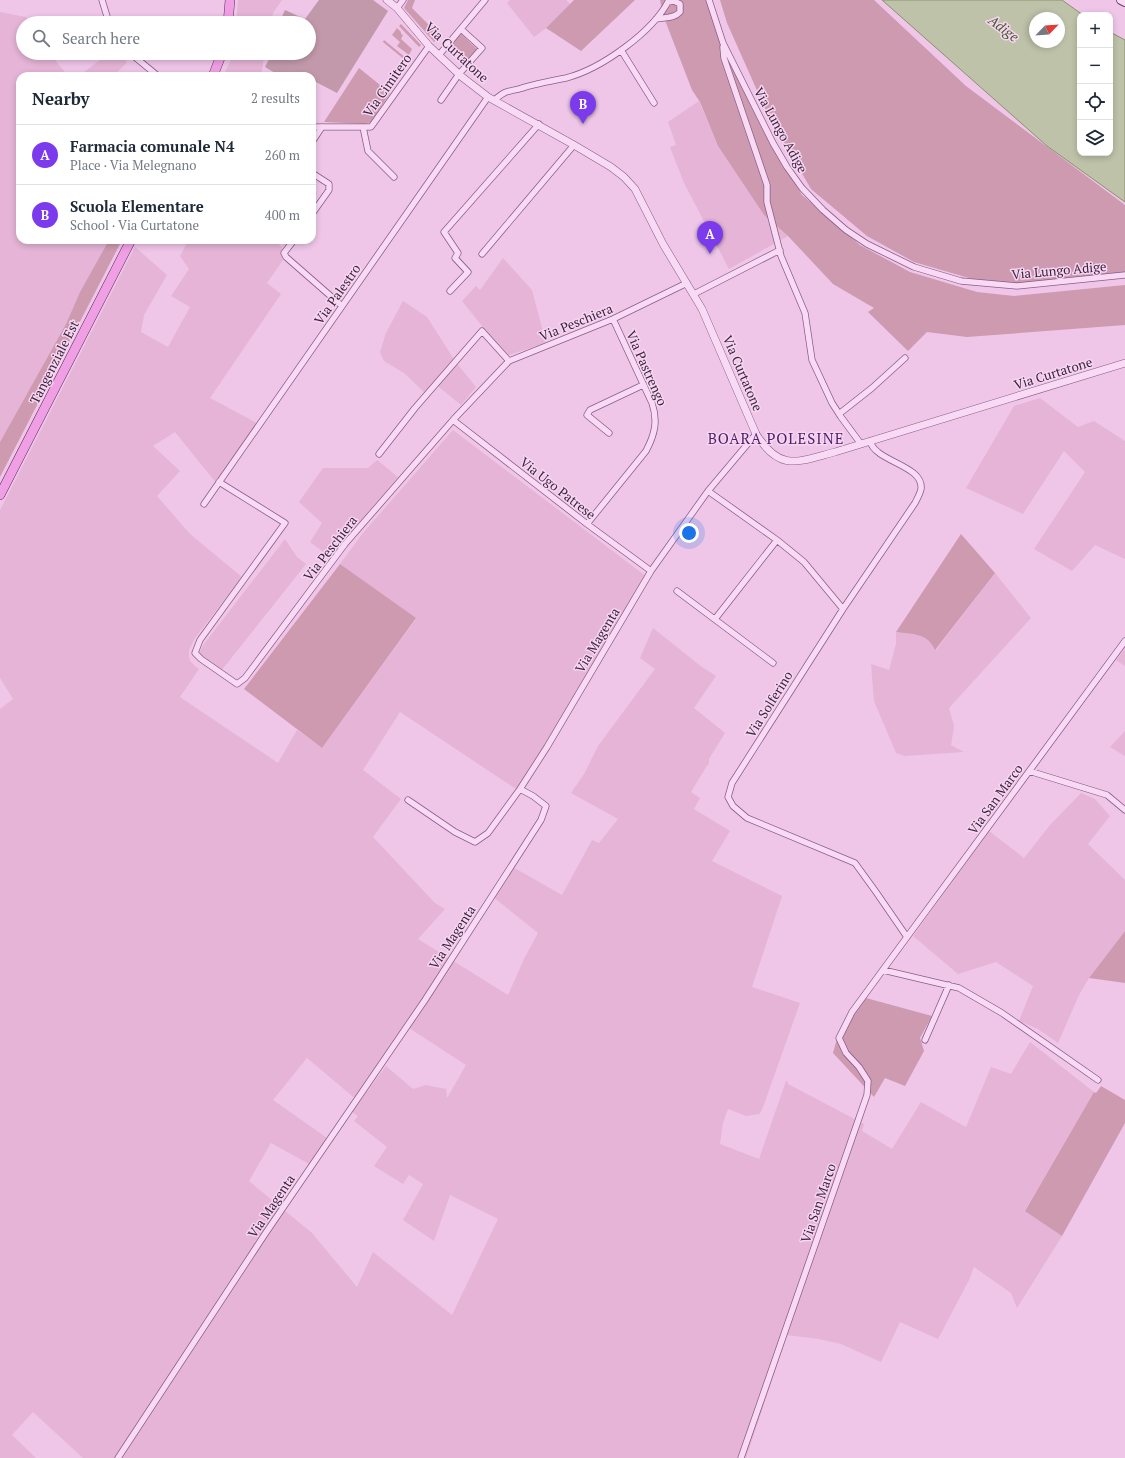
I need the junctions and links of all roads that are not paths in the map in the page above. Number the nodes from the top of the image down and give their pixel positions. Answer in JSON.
{"nodes":[{"id":1,"x":102,"y":0,"type":"edge"},
{"id":2,"x":230,"y":0,"type":"edge"},
{"id":3,"x":388,"y":0,"type":"edge"},
{"id":4,"x":403,"y":0,"type":"edge"},
{"id":5,"x":485,"y":0,"type":"edge"},
{"id":6,"x":709,"y":0,"type":"edge"},
{"id":7,"x":1121,"y":0,"type":"edge"},
{"id":8,"x":668,"y":1,"type":"edge"},
{"id":9,"x":1125,"y":2,"type":"edge"},
{"id":10,"x":396,"y":8,"type":"junction"},
{"id":11,"x":107,"y":16,"type":"edge"},
{"id":12,"x":229,"y":16,"type":"edge"},
{"id":13,"x":656,"y":19,"type":"junction"},
{"id":14,"x":461,"y":29,"type":"junction"},
{"id":15,"x":723,"y":43,"type":"junction"},
{"id":16,"x":429,"y":46,"type":"junction"},
{"id":17,"x":621,"y":50,"type":"junction"},
{"id":18,"x":439,"y":55,"type":"junction"},
{"id":19,"x":139,"y":60,"type":"edge"},
{"id":20,"x":219,"y":60,"type":"edge"},
{"id":21,"x":153,"y":72,"type":"edge"},
{"id":22,"x":215,"y":72,"type":"edge"},
{"id":23,"x":459,"y":74,"type":"junction"},
{"id":24,"x":491,"y":99,"type":"junction"},
{"id":25,"x":441,"y":100,"type":"dead end"},
{"id":26,"x":654,"y":104,"type":"dead end"},
{"id":27,"x":539,"y":124,"type":"junction"},
{"id":28,"x":316,"y":126,"type":"edge"},
{"id":29,"x":322,"y":127,"type":"junction"},
{"id":30,"x":363,"y":127,"type":"junction"},
{"id":31,"x":316,"y":136,"type":"edge"},
{"id":32,"x":574,"y":145,"type":"junction"},
{"id":33,"x":316,"y":176,"type":"edge"},
{"id":34,"x":394,"y":177,"type":"dead end"},
{"id":35,"x":316,"y":209,"type":"edge"},
{"id":36,"x":129,"y":244,"type":"edge"},
{"id":37,"x":291,"y":244,"type":"edge"},
{"id":38,"x":780,"y":250,"type":"junction"},
{"id":39,"x":482,"y":254,"type":"dead end"},
{"id":40,"x":1125,"y":275,"type":"edge"},
{"id":41,"x":687,"y":283,"type":"junction"},
{"id":42,"x":450,"y":291,"type":"dead end"},
{"id":43,"x":694,"y":294,"type":"junction"},
{"id":44,"x":342,"y":306,"type":"junction"},
{"id":45,"x":613,"y":319,"type":"junction"},
{"id":46,"x":905,"y":358,"type":"dead end"},
{"id":47,"x":509,"y":361,"type":"junction"},
{"id":48,"x":1125,"y":363,"type":"edge"},
{"id":49,"x":643,"y":385,"type":"junction"},
{"id":50,"x":839,"y":414,"type":"junction"},
{"id":51,"x":453,"y":420,"type":"junction"},
{"id":52,"x":609,"y":433,"type":"dead end"},
{"id":53,"x":756,"y":434,"type":"junction"},
{"id":54,"x":870,"y":441,"type":"junction"},
{"id":55,"x":861,"y":444,"type":"junction"},
{"id":56,"x":379,"y":454,"type":"dead end"},
{"id":57,"x":219,"y":482,"type":"junction"},
{"id":58,"x":708,"y":491,"type":"junction"},
{"id":59,"x":0,"y":495,"type":"edge"},
{"id":60,"x":204,"y":504,"type":"dead end"},
{"id":61,"x":587,"y":524,"type":"junction"},
{"id":62,"x":777,"y":540,"type":"junction"},
{"id":63,"x":651,"y":570,"type":"junction"},
{"id":64,"x":677,"y":591,"type":"dead end"},
{"id":65,"x":843,"y":609,"type":"junction"},
{"id":66,"x":715,"y":619,"type":"junction"},
{"id":67,"x":1125,"y":641,"type":"edge"},
{"id":68,"x":773,"y":663,"type":"dead end"},
{"id":69,"x":1029,"y":771,"type":"junction"},
{"id":70,"x":520,"y":789,"type":"junction"},
{"id":71,"x":408,"y":800,"type":"dead end"},
{"id":72,"x":1125,"y":810,"type":"edge"},
{"id":73,"x":907,"y":937,"type":"junction"},
{"id":74,"x":883,"y":970,"type":"junction"},
{"id":75,"x":949,"y":985,"type":"junction"},
{"id":76,"x":925,"y":1040,"type":"dead end"},
{"id":77,"x":1098,"y":1080,"type":"dead end"},
{"id":78,"x":118,"y":1458,"type":"edge"},
{"id":79,"x":741,"y":1458,"type":"edge"}],
"edges":[{"from":1,"to":11,"type":"street"},
{"from":2,"to":12,"type":"main road"},
{"from":3,"to":10,"type":"street","name":"Via Curtatone"},
{"from":4,"to":10,"type":"street"},
{"from":5,"to":14,"type":"street"},
{"from":6,"to":15,"type":"street","name":"Via Lungo Adige"},
{"from":7,"to":9,"type":"main road"},
{"from":8,"to":13,"type":"street"},
{"from":8,"to":13,"type":"street"},
{"from":10,"to":16,"type":"street","name":"Via Curtatone"},
{"from":13,"to":17,"type":"street"},
{"from":14,"to":18,"type":"street"},
{"from":14,"to":23,"type":"street"},
{"from":15,"to":38,"type":"street"},
{"from":15,"to":40,"type":"street","name":"Via Lungo Adige"},
{"from":16,"to":18,"type":"street","name":"Via Curtatone"},
{"from":16,"to":30,"type":"street","name":"Via Cimitero"},
{"from":17,"to":24,"type":"street"},
{"from":17,"to":26,"type":"street"},
{"from":18,"to":23,"type":"street","name":"Via Curtatone"},
{"from":19,"to":21,"type":"street"},
{"from":20,"to":22,"type":"main road"},
{"from":23,"to":24,"type":"street","name":"Via Curtatone"},
{"from":23,"to":25,"type":"street"},
{"from":24,"to":27,"type":"street","name":"Via Curtatone"},
{"from":24,"to":44,"type":"street","name":"Via Palestro"},
{"from":27,"to":32,"type":"street","name":"Via Curtatone"},
{"from":27,"to":42,"type":"street"},
{"from":28,"to":29,"type":"street","name":"Via Cimitero"},
{"from":29,"to":30,"type":"street","name":"Via Cimitero"},
{"from":29,"to":31,"type":"street"},
{"from":30,"to":34,"type":"street"},
{"from":32,"to":39,"type":"street"},
{"from":32,"to":41,"type":"street","name":"Via Curtatone"},
{"from":33,"to":35,"type":"street"},
{"from":36,"to":59,"type":"main road","name":"Tangenziale Est"},
{"from":37,"to":44,"type":"street"},
{"from":38,"to":43,"type":"street"},
{"from":38,"to":50,"type":"street"},
{"from":41,"to":43,"type":"street","name":"Via Curtatone"},
{"from":41,"to":45,"type":"street","name":"Via Peschiera"},
{"from":43,"to":53,"type":"street","name":"Via Curtatone"},
{"from":44,"to":57,"type":"street","name":"Via Palestro"},
{"from":45,"to":47,"type":"street","name":"Via Peschiera"},
{"from":45,"to":49,"type":"street","name":"Via Pastrengo"},
{"from":46,"to":50,"type":"street"},
{"from":47,"to":51,"type":"street","name":"Via Peschiera"},
{"from":47,"to":56,"type":"street"},
{"from":48,"to":54,"type":"street","name":"Via Curtatone"},
{"from":49,"to":52,"type":"street"},
{"from":49,"to":61,"type":"street","name":"Via Pastrengo"},
{"from":50,"to":55,"type":"street"},
{"from":51,"to":57,"type":"street","name":"Via Peschiera"},
{"from":51,"to":61,"type":"street","name":"Via Ugo Patrese"},
{"from":53,"to":55,"type":"street","name":"Via Curtatone"},
{"from":53,"to":58,"type":"street","name":"Via Magenta"},
{"from":54,"to":55,"type":"street","name":"Via Curtatone"},
{"from":54,"to":65,"type":"street","name":"Via Solferino"},
{"from":57,"to":60,"type":"street","name":"Via Palestro"},
{"from":58,"to":62,"type":"street"},
{"from":58,"to":63,"type":"street","name":"Via Magenta"},
{"from":61,"to":63,"type":"street","name":"Via Ugo Patrese"},
{"from":62,"to":65,"type":"street"},
{"from":62,"to":66,"type":"street"},
{"from":63,"to":70,"type":"street","name":"Via Magenta"},
{"from":64,"to":66,"type":"street"},
{"from":65,"to":73,"type":"street","name":"Via Solferino"},
{"from":66,"to":68,"type":"street"},
{"from":67,"to":69,"type":"street","name":"Via San Marco"},
{"from":69,"to":72,"type":"street"},
{"from":69,"to":73,"type":"street","name":"Via San Marco"},
{"from":70,"to":71,"type":"street"},
{"from":70,"to":78,"type":"street","name":"Via Magenta"},
{"from":73,"to":74,"type":"street","name":"Via San Marco"},
{"from":74,"to":75,"type":"street"},
{"from":74,"to":79,"type":"street","name":"Via San Marco"},
{"from":75,"to":76,"type":"street"},
{"from":75,"to":77,"type":"street"}]}
